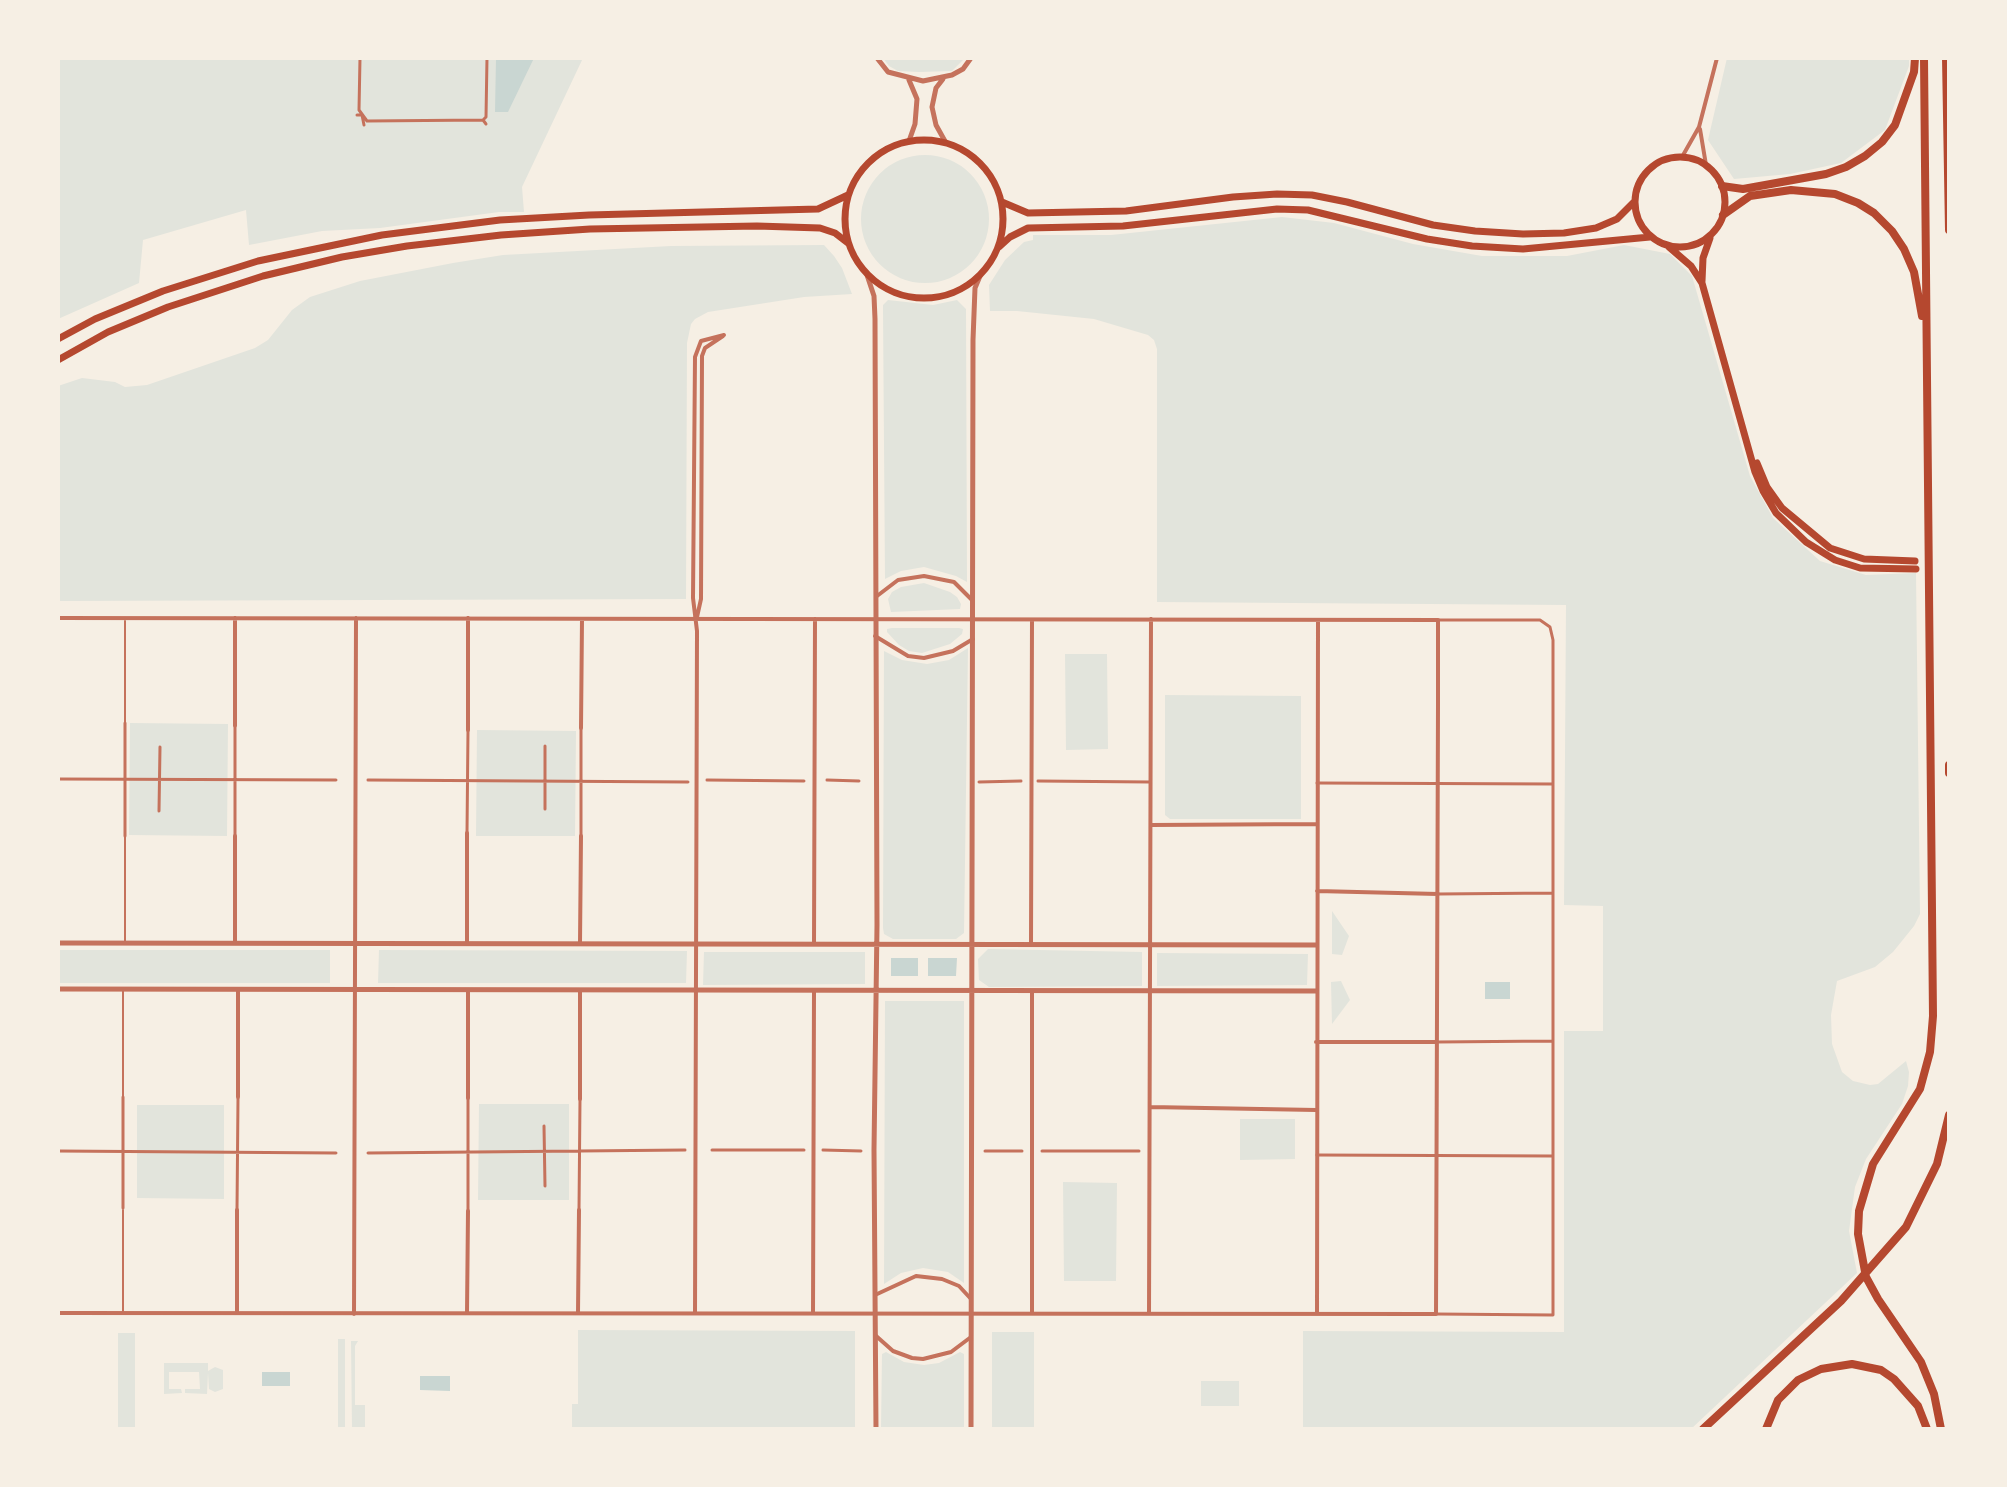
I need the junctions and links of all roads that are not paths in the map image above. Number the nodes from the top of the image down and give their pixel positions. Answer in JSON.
{"nodes":[{"id":1,"x":360,"y":58,"type":"edge"},
{"id":2,"x":487,"y":58,"type":"edge"},
{"id":3,"x":877,"y":58,"type":"edge"},
{"id":4,"x":971,"y":58,"type":"edge"},
{"id":5,"x":1717,"y":58,"type":"edge"},
{"id":6,"x":1915,"y":58,"type":"edge"},
{"id":7,"x":1924,"y":58,"type":"edge"},
{"id":8,"x":1946,"y":58,"type":"edge"},
{"id":9,"x":943,"y":79,"type":"junction"},
{"id":10,"x":909,"y":80,"type":"junction"},
{"id":11,"x":360,"y":115,"type":"junction"},
{"id":12,"x":364,"y":125,"type":"dead end"},
{"id":13,"x":1699,"y":127,"type":"junction"},
{"id":14,"x":909,"y":141,"type":"junction"},
{"id":15,"x":946,"y":143,"type":"junction"},
{"id":16,"x":1682,"y":157,"type":"junction"},
{"id":17,"x":1706,"y":165,"type":"junction"},
{"id":18,"x":1722,"y":186,"type":"junction"},
{"id":19,"x":848,"y":195,"type":"junction"},
{"id":20,"x":1002,"y":202,"type":"junction"},
{"id":21,"x":1634,"y":202,"type":"junction"},
{"id":22,"x":1723,"y":215,"type":"junction"},
{"id":23,"x":1949,"y":230,"type":"edge"},
{"id":24,"x":1710,"y":236,"type":"junction"},
{"id":25,"x":1650,"y":237,"type":"junction"},
{"id":26,"x":848,"y":243,"type":"junction"},
{"id":27,"x":999,"y":247,"type":"junction"},
{"id":28,"x":1669,"y":247,"type":"junction"},
{"id":29,"x":867,"y":275,"type":"junction"},
{"id":30,"x":980,"y":276,"type":"junction"},
{"id":31,"x":1702,"y":283,"type":"junction"},
{"id":32,"x":1925,"y":334,"type":"junction"},
{"id":33,"x":58,"y":339,"type":"edge"},
{"id":34,"x":58,"y":360,"type":"edge"},
{"id":35,"x":1916,"y":565,"type":"dead end"},
{"id":36,"x":876,"y":596,"type":"junction"},
{"id":37,"x":972,"y":600,"type":"junction"},
{"id":38,"x":58,"y":618,"type":"edge"},
{"id":39,"x":125,"y":618,"type":"junction"},
{"id":40,"x":235,"y":618,"type":"junction"},
{"id":41,"x":356,"y":618,"type":"junction"},
{"id":42,"x":468,"y":618,"type":"junction"},
{"id":43,"x":582,"y":619,"type":"junction"},
{"id":44,"x":697,"y":619,"type":"junction"},
{"id":45,"x":815,"y":619,"type":"junction"},
{"id":46,"x":875,"y":619,"type":"junction"},
{"id":47,"x":1151,"y":619,"type":"junction"},
{"id":48,"x":972,"y":620,"type":"junction"},
{"id":49,"x":1032,"y":620,"type":"junction"},
{"id":50,"x":1318,"y":620,"type":"junction"},
{"id":51,"x":1438,"y":620,"type":"junction"},
{"id":52,"x":875,"y":636,"type":"junction"},
{"id":53,"x":973,"y":639,"type":"junction"},
{"id":54,"x":125,"y":723,"type":"joint"},
{"id":55,"x":235,"y":726,"type":"joint"},
{"id":56,"x":581,"y":728,"type":"joint"},
{"id":57,"x":468,"y":730,"type":"joint"},
{"id":58,"x":545,"y":746,"type":"dead end"},
{"id":59,"x":160,"y":747,"type":"dead end"},
{"id":60,"x":1949,"y":765,"type":"edge"},
{"id":61,"x":1949,"y":773,"type":"edge"},
{"id":62,"x":58,"y":779,"type":"edge"},
{"id":63,"x":125,"y":779,"type":"junction"},
{"id":64,"x":468,"y":779,"type":"junction"},
{"id":65,"x":160,"y":780,"type":"junction"},
{"id":66,"x":235,"y":780,"type":"junction"},
{"id":67,"x":336,"y":780,"type":"dead end"},
{"id":68,"x":368,"y":780,"type":"dead end"},
{"id":69,"x":581,"y":780,"type":"junction"},
{"id":70,"x":707,"y":780,"type":"dead end"},
{"id":71,"x":827,"y":780,"type":"dead end"},
{"id":72,"x":544,"y":781,"type":"junction"},
{"id":73,"x":804,"y":781,"type":"dead end"},
{"id":74,"x":859,"y":781,"type":"dead end"},
{"id":75,"x":1021,"y":781,"type":"dead end"},
{"id":76,"x":1038,"y":781,"type":"dead end"},
{"id":77,"x":688,"y":782,"type":"dead end"},
{"id":78,"x":979,"y":782,"type":"dead end"},
{"id":79,"x":1150,"y":782,"type":"junction"},
{"id":80,"x":1317,"y":783,"type":"junction"},
{"id":81,"x":1438,"y":783,"type":"junction"},
{"id":82,"x":1553,"y":784,"type":"junction"},
{"id":83,"x":545,"y":809,"type":"dead end"},
{"id":84,"x":159,"y":811,"type":"dead end"},
{"id":85,"x":1317,"y":824,"type":"junction"},
{"id":86,"x":1151,"y":825,"type":"junction"},
{"id":87,"x":467,"y":833,"type":"joint"},
{"id":88,"x":125,"y":836,"type":"joint"},
{"id":89,"x":235,"y":836,"type":"joint"},
{"id":90,"x":581,"y":836,"type":"joint"},
{"id":91,"x":1317,"y":891,"type":"junction"},
{"id":92,"x":1553,"y":893,"type":"junction"},
{"id":93,"x":1438,"y":894,"type":"junction"},
{"id":94,"x":58,"y":943,"type":"edge"},
{"id":95,"x":125,"y":943,"type":"junction"},
{"id":96,"x":235,"y":943,"type":"junction"},
{"id":97,"x":355,"y":943,"type":"junction"},
{"id":98,"x":467,"y":943,"type":"junction"},
{"id":99,"x":580,"y":943,"type":"junction"},
{"id":100,"x":696,"y":944,"type":"junction"},
{"id":101,"x":814,"y":944,"type":"junction"},
{"id":102,"x":877,"y":944,"type":"junction"},
{"id":103,"x":971,"y":944,"type":"junction"},
{"id":104,"x":1031,"y":944,"type":"junction"},
{"id":105,"x":1150,"y":945,"type":"junction"},
{"id":106,"x":1316,"y":945,"type":"junction"},
{"id":107,"x":58,"y":989,"type":"edge"},
{"id":108,"x":123,"y":989,"type":"junction"},
{"id":109,"x":238,"y":989,"type":"junction"},
{"id":110,"x":355,"y":990,"type":"junction"},
{"id":111,"x":468,"y":990,"type":"junction"},
{"id":112,"x":580,"y":990,"type":"junction"},
{"id":113,"x":696,"y":991,"type":"junction"},
{"id":114,"x":814,"y":991,"type":"junction"},
{"id":115,"x":1316,"y":991,"type":"junction"},
{"id":116,"x":876,"y":992,"type":"junction"},
{"id":117,"x":971,"y":992,"type":"junction"},
{"id":118,"x":1032,"y":992,"type":"junction"},
{"id":119,"x":1150,"y":993,"type":"junction"},
{"id":120,"x":1552,"y":1041,"type":"junction"},
{"id":121,"x":1316,"y":1042,"type":"junction"},
{"id":122,"x":1437,"y":1042,"type":"junction"},
{"id":123,"x":123,"y":1097,"type":"joint"},
{"id":124,"x":238,"y":1097,"type":"joint"},
{"id":125,"x":468,"y":1098,"type":"joint"},
{"id":126,"x":580,"y":1099,"type":"joint"},
{"id":127,"x":1150,"y":1107,"type":"junction"},
{"id":128,"x":1316,"y":1110,"type":"junction"},
{"id":129,"x":1949,"y":1115,"type":"edge"},
{"id":130,"x":544,"y":1126,"type":"dead end"},
{"id":131,"x":579,"y":1149,"type":"junction"},
{"id":132,"x":544,"y":1150,"type":"junction"},
{"id":133,"x":685,"y":1150,"type":"dead end"},
{"id":134,"x":712,"y":1150,"type":"dead end"},
{"id":135,"x":804,"y":1150,"type":"dead end"},
{"id":136,"x":823,"y":1150,"type":"dead end"},
{"id":137,"x":58,"y":1151,"type":"edge"},
{"id":138,"x":861,"y":1151,"type":"dead end"},
{"id":139,"x":985,"y":1151,"type":"dead end"},
{"id":140,"x":1022,"y":1151,"type":"dead end"},
{"id":141,"x":1042,"y":1151,"type":"dead end"},
{"id":142,"x":1139,"y":1151,"type":"dead end"},
{"id":143,"x":123,"y":1152,"type":"junction"},
{"id":144,"x":237,"y":1152,"type":"junction"},
{"id":145,"x":336,"y":1153,"type":"dead end"},
{"id":146,"x":368,"y":1153,"type":"dead end"},
{"id":147,"x":468,"y":1153,"type":"junction"},
{"id":148,"x":1317,"y":1155,"type":"junction"},
{"id":149,"x":1437,"y":1156,"type":"junction"},
{"id":150,"x":1552,"y":1156,"type":"junction"},
{"id":151,"x":545,"y":1186,"type":"dead end"},
{"id":152,"x":123,"y":1208,"type":"joint"},
{"id":153,"x":237,"y":1210,"type":"joint"},
{"id":154,"x":579,"y":1210,"type":"joint"},
{"id":155,"x":468,"y":1211,"type":"joint"},
{"id":156,"x":875,"y":1295,"type":"junction"},
{"id":157,"x":971,"y":1299,"type":"junction"},
{"id":158,"x":58,"y":1313,"type":"edge"},
{"id":159,"x":123,"y":1313,"type":"junction"},
{"id":160,"x":237,"y":1313,"type":"junction"},
{"id":161,"x":467,"y":1313,"type":"junction"},
{"id":162,"x":578,"y":1313,"type":"junction"},
{"id":163,"x":695,"y":1313,"type":"junction"},
{"id":164,"x":813,"y":1313,"type":"junction"},
{"id":165,"x":875,"y":1313,"type":"junction"},
{"id":166,"x":1032,"y":1313,"type":"junction"},
{"id":167,"x":1317,"y":1313,"type":"junction"},
{"id":168,"x":354,"y":1314,"type":"junction"},
{"id":169,"x":1149,"y":1314,"type":"junction"},
{"id":170,"x":1436,"y":1314,"type":"junction"},
{"id":171,"x":971,"y":1315,"type":"junction"},
{"id":172,"x":875,"y":1335,"type":"junction"},
{"id":173,"x":971,"y":1337,"type":"junction"},
{"id":174,"x":876,"y":1429,"type":"edge"},
{"id":175,"x":971,"y":1429,"type":"edge"},
{"id":176,"x":1703,"y":1429,"type":"edge"},
{"id":177,"x":1766,"y":1429,"type":"edge"},
{"id":178,"x":1927,"y":1429,"type":"edge"},
{"id":179,"x":1941,"y":1429,"type":"edge"}],
"edges":[{"from":1,"to":11,"type":"street"},
{"from":2,"to":11,"type":"street"},
{"from":3,"to":10,"type":"street"},
{"from":4,"to":9,"type":"street"},
{"from":5,"to":13,"type":"street"},
{"from":6,"to":18,"type":"highway"},
{"from":7,"to":32,"type":"highway"},
{"from":8,"to":23,"type":"highway"},
{"from":9,"to":10,"type":"street"},
{"from":9,"to":15,"type":"street"},
{"from":10,"to":14,"type":"street"},
{"from":11,"to":12,"type":"street"},
{"from":13,"to":16,"type":"street"},
{"from":13,"to":17,"type":"street"},
{"from":14,"to":15,"type":"main road"},
{"from":14,"to":19,"type":"main road"},
{"from":15,"to":20,"type":"main road"},
{"from":16,"to":17,"type":"main road"},
{"from":16,"to":21,"type":"main road"},
{"from":17,"to":18,"type":"main road"},
{"from":18,"to":22,"type":"main road"},
{"from":19,"to":26,"type":"main road"},
{"from":19,"to":33,"type":"main road"},
{"from":20,"to":21,"type":"main road"},
{"from":20,"to":27,"type":"main road"},
{"from":21,"to":25,"type":"main road"},
{"from":22,"to":24,"type":"main road"},
{"from":22,"to":32,"type":"highway"},
{"from":24,"to":28,"type":"main road"},
{"from":24,"to":31,"type":"main road"},
{"from":25,"to":27,"type":"main road"},
{"from":25,"to":28,"type":"main road"},
{"from":26,"to":29,"type":"main road"},
{"from":26,"to":34,"type":"main road"},
{"from":27,"to":30,"type":"main road"},
{"from":28,"to":31,"type":"main road"},
{"from":29,"to":30,"type":"main road"},
{"from":29,"to":36,"type":"street"},
{"from":30,"to":37,"type":"street"},
{"from":31,"to":35,"type":"main road"},
{"from":32,"to":179,"type":"highway"},
{"from":36,"to":37,"type":"street"},
{"from":36,"to":46,"type":"street"},
{"from":37,"to":48,"type":"street"},
{"from":38,"to":39,"type":"street"},
{"from":39,"to":40,"type":"street"},
{"from":39,"to":54,"type":"lane"},
{"from":40,"to":41,"type":"street"},
{"from":40,"to":55,"type":"street"},
{"from":41,"to":42,"type":"street"},
{"from":41,"to":97,"type":"street"},
{"from":42,"to":43,"type":"street"},
{"from":42,"to":57,"type":"street"},
{"from":43,"to":44,"type":"street"},
{"from":43,"to":56,"type":"street"},
{"from":44,"to":44,"type":"street"},
{"from":44,"to":45,"type":"street"},
{"from":44,"to":100,"type":"street"},
{"from":45,"to":46,"type":"street"},
{"from":45,"to":101,"type":"street"},
{"from":46,"to":48,"type":"street"},
{"from":46,"to":52,"type":"street"},
{"from":47,"to":49,"type":"street"},
{"from":47,"to":50,"type":"street"},
{"from":47,"to":79,"type":"street"},
{"from":48,"to":49,"type":"street"},
{"from":48,"to":53,"type":"street"},
{"from":49,"to":104,"type":"street"},
{"from":50,"to":51,"type":"street"},
{"from":50,"to":80,"type":"street"},
{"from":51,"to":81,"type":"street"},
{"from":51,"to":82,"type":"street"},
{"from":52,"to":53,"type":"street"},
{"from":52,"to":102,"type":"street"},
{"from":53,"to":103,"type":"street"},
{"from":54,"to":63,"type":"street"},
{"from":55,"to":66,"type":"street"},
{"from":56,"to":69,"type":"street"},
{"from":57,"to":64,"type":"street"},
{"from":58,"to":72,"type":"street"},
{"from":59,"to":65,"type":"street"},
{"from":60,"to":61,"type":"highway"},
{"from":62,"to":63,"type":"street"},
{"from":63,"to":65,"type":"street"},
{"from":63,"to":88,"type":"street"},
{"from":64,"to":68,"type":"street"},
{"from":64,"to":72,"type":"street"},
{"from":64,"to":87,"type":"street"},
{"from":65,"to":66,"type":"street"},
{"from":65,"to":84,"type":"street"},
{"from":66,"to":67,"type":"street"},
{"from":66,"to":89,"type":"street"},
{"from":69,"to":72,"type":"street"},
{"from":69,"to":77,"type":"street"},
{"from":69,"to":90,"type":"street"},
{"from":70,"to":73,"type":"street"},
{"from":71,"to":74,"type":"street"},
{"from":72,"to":83,"type":"street"},
{"from":75,"to":78,"type":"street"},
{"from":76,"to":79,"type":"street"},
{"from":79,"to":86,"type":"street"},
{"from":80,"to":81,"type":"street"},
{"from":80,"to":85,"type":"street"},
{"from":81,"to":82,"type":"street"},
{"from":81,"to":93,"type":"street"},
{"from":82,"to":92,"type":"street"},
{"from":85,"to":86,"type":"street"},
{"from":85,"to":91,"type":"street"},
{"from":86,"to":105,"type":"street"},
{"from":87,"to":98,"type":"street"},
{"from":88,"to":95,"type":"lane"},
{"from":89,"to":96,"type":"street"},
{"from":90,"to":99,"type":"street"},
{"from":91,"to":93,"type":"street"},
{"from":91,"to":106,"type":"street"},
{"from":92,"to":93,"type":"street"},
{"from":92,"to":120,"type":"street"},
{"from":93,"to":122,"type":"street"},
{"from":94,"to":95,"type":"street"},
{"from":95,"to":96,"type":"street"},
{"from":96,"to":97,"type":"street"},
{"from":97,"to":98,"type":"street"},
{"from":97,"to":110,"type":"street"},
{"from":98,"to":99,"type":"street"},
{"from":99,"to":100,"type":"street"},
{"from":100,"to":101,"type":"street"},
{"from":100,"to":113,"type":"street"},
{"from":101,"to":102,"type":"street"},
{"from":102,"to":103,"type":"street"},
{"from":102,"to":116,"type":"street"},
{"from":103,"to":104,"type":"street"},
{"from":103,"to":117,"type":"street"},
{"from":104,"to":105,"type":"street"},
{"from":105,"to":106,"type":"street"},
{"from":105,"to":119,"type":"street"},
{"from":106,"to":115,"type":"street"},
{"from":107,"to":108,"type":"street"},
{"from":108,"to":109,"type":"street"},
{"from":108,"to":123,"type":"lane"},
{"from":109,"to":110,"type":"street"},
{"from":109,"to":124,"type":"street"},
{"from":110,"to":111,"type":"street"},
{"from":110,"to":168,"type":"street"},
{"from":111,"to":112,"type":"street"},
{"from":111,"to":125,"type":"street"},
{"from":112,"to":113,"type":"street"},
{"from":112,"to":126,"type":"street"},
{"from":113,"to":114,"type":"street"},
{"from":113,"to":163,"type":"street"},
{"from":114,"to":116,"type":"street"},
{"from":114,"to":164,"type":"street"},
{"from":115,"to":119,"type":"street"},
{"from":115,"to":121,"type":"street"},
{"from":116,"to":117,"type":"street"},
{"from":116,"to":156,"type":"street"},
{"from":117,"to":118,"type":"street"},
{"from":117,"to":157,"type":"street"},
{"from":118,"to":119,"type":"street"},
{"from":118,"to":166,"type":"street"},
{"from":119,"to":127,"type":"street"},
{"from":120,"to":122,"type":"street"},
{"from":120,"to":150,"type":"street"},
{"from":121,"to":122,"type":"street"},
{"from":121,"to":128,"type":"street"},
{"from":122,"to":149,"type":"street"},
{"from":123,"to":143,"type":"street"},
{"from":124,"to":144,"type":"street"},
{"from":125,"to":147,"type":"street"},
{"from":126,"to":131,"type":"street"},
{"from":127,"to":128,"type":"street"},
{"from":127,"to":169,"type":"street"},
{"from":128,"to":148,"type":"street"},
{"from":129,"to":176,"type":"highway"},
{"from":130,"to":132,"type":"street"},
{"from":131,"to":132,"type":"street"},
{"from":131,"to":133,"type":"street"},
{"from":131,"to":154,"type":"street"},
{"from":132,"to":147,"type":"street"},
{"from":132,"to":151,"type":"street"},
{"from":134,"to":135,"type":"street"},
{"from":136,"to":138,"type":"street"},
{"from":137,"to":143,"type":"street"},
{"from":139,"to":140,"type":"street"},
{"from":141,"to":142,"type":"street"},
{"from":143,"to":144,"type":"street"},
{"from":143,"to":152,"type":"street"},
{"from":144,"to":145,"type":"street"},
{"from":144,"to":153,"type":"street"},
{"from":146,"to":147,"type":"street"},
{"from":147,"to":155,"type":"street"},
{"from":148,"to":149,"type":"street"},
{"from":148,"to":167,"type":"street"},
{"from":149,"to":150,"type":"street"},
{"from":149,"to":170,"type":"street"},
{"from":150,"to":170,"type":"street"},
{"from":152,"to":159,"type":"lane"},
{"from":153,"to":160,"type":"street"},
{"from":154,"to":162,"type":"street"},
{"from":155,"to":161,"type":"street"},
{"from":156,"to":157,"type":"street"},
{"from":156,"to":165,"type":"street"},
{"from":157,"to":171,"type":"street"},
{"from":158,"to":159,"type":"street"},
{"from":159,"to":160,"type":"street"},
{"from":160,"to":168,"type":"street"},
{"from":161,"to":162,"type":"street"},
{"from":161,"to":168,"type":"street"},
{"from":162,"to":163,"type":"street"},
{"from":163,"to":164,"type":"street"},
{"from":164,"to":165,"type":"street"},
{"from":165,"to":171,"type":"street"},
{"from":165,"to":172,"type":"street"},
{"from":166,"to":169,"type":"street"},
{"from":166,"to":171,"type":"street"},
{"from":167,"to":169,"type":"street"},
{"from":167,"to":170,"type":"street"},
{"from":171,"to":173,"type":"street"},
{"from":172,"to":173,"type":"street"},
{"from":172,"to":174,"type":"street"},
{"from":173,"to":175,"type":"street"},
{"from":177,"to":178,"type":"highway"}]}
